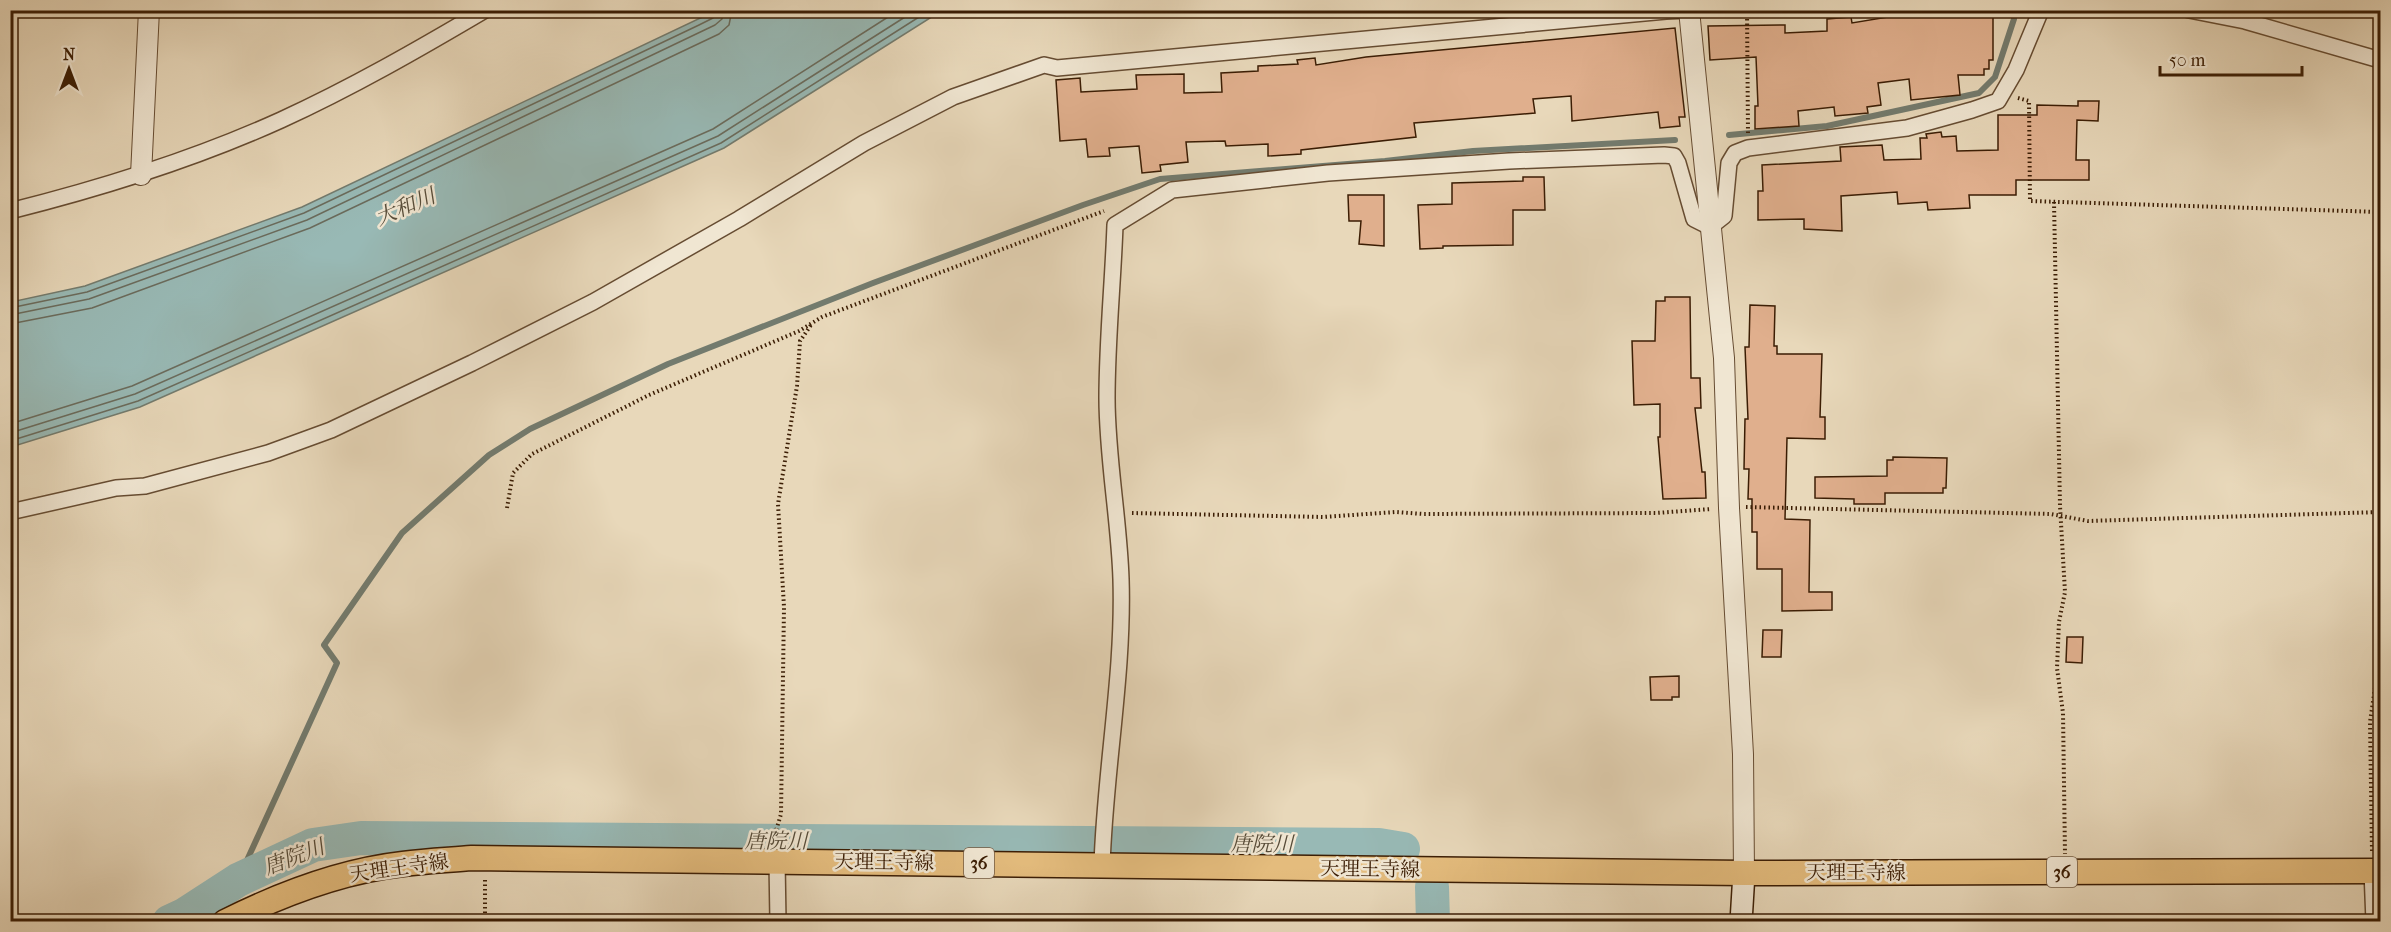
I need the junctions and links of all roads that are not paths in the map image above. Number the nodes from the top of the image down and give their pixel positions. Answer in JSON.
{"nodes":[{"id":1,"x":149,"y":10,"type":"edge"},
{"id":2,"x":485,"y":10,"type":"edge"},
{"id":3,"x":1689,"y":10,"type":"edge"},
{"id":4,"x":2041,"y":10,"type":"edge"},
{"id":5,"x":2189,"y":10,"type":"edge"},
{"id":6,"x":2380,"y":60,"type":"edge"},
{"id":7,"x":141,"y":175,"type":"junction"},
{"id":8,"x":10,"y":211,"type":"edge"},
{"id":9,"x":1710,"y":227,"type":"junction"},
{"id":10,"x":10,"y":512,"type":"edge"},
{"id":11,"x":777,"y":861,"type":"junction"},
{"id":12,"x":1102,"y":865,"type":"junction"},
{"id":13,"x":2376,"y":871,"type":"edge"},
{"id":14,"x":1744,"y":873,"type":"junction"},
{"id":15,"x":225,"y":921,"type":"edge"},
{"id":16,"x":778,"y":921,"type":"edge"},
{"id":17,"x":1741,"y":921,"type":"edge"},
{"id":18,"x":2374,"y":921,"type":"edge"}],
"edges":[{"from":1,"to":7,"type":"street"},
{"from":2,"to":7,"type":"street"},
{"from":3,"to":9,"type":"street"},
{"from":3,"to":10,"type":"street"},
{"from":4,"to":9,"type":"street"},
{"from":5,"to":6,"type":"street"},
{"from":7,"to":8,"type":"street"},
{"from":9,"to":12,"type":"street"},
{"from":9,"to":14,"type":"street"},
{"from":11,"to":12,"type":"main road","name":"天理王寺線","number":"36"},
{"from":11,"to":15,"type":"main road","name":"天理王寺線","number":"36"},
{"from":11,"to":16,"type":"street"},
{"from":12,"to":14,"type":"main road","name":"天理王寺線","number":"36"},
{"from":13,"to":14,"type":"main road","name":"天理王寺線","number":"36"},
{"from":13,"to":18,"type":"street"},
{"from":14,"to":17,"type":"main road"}]}
